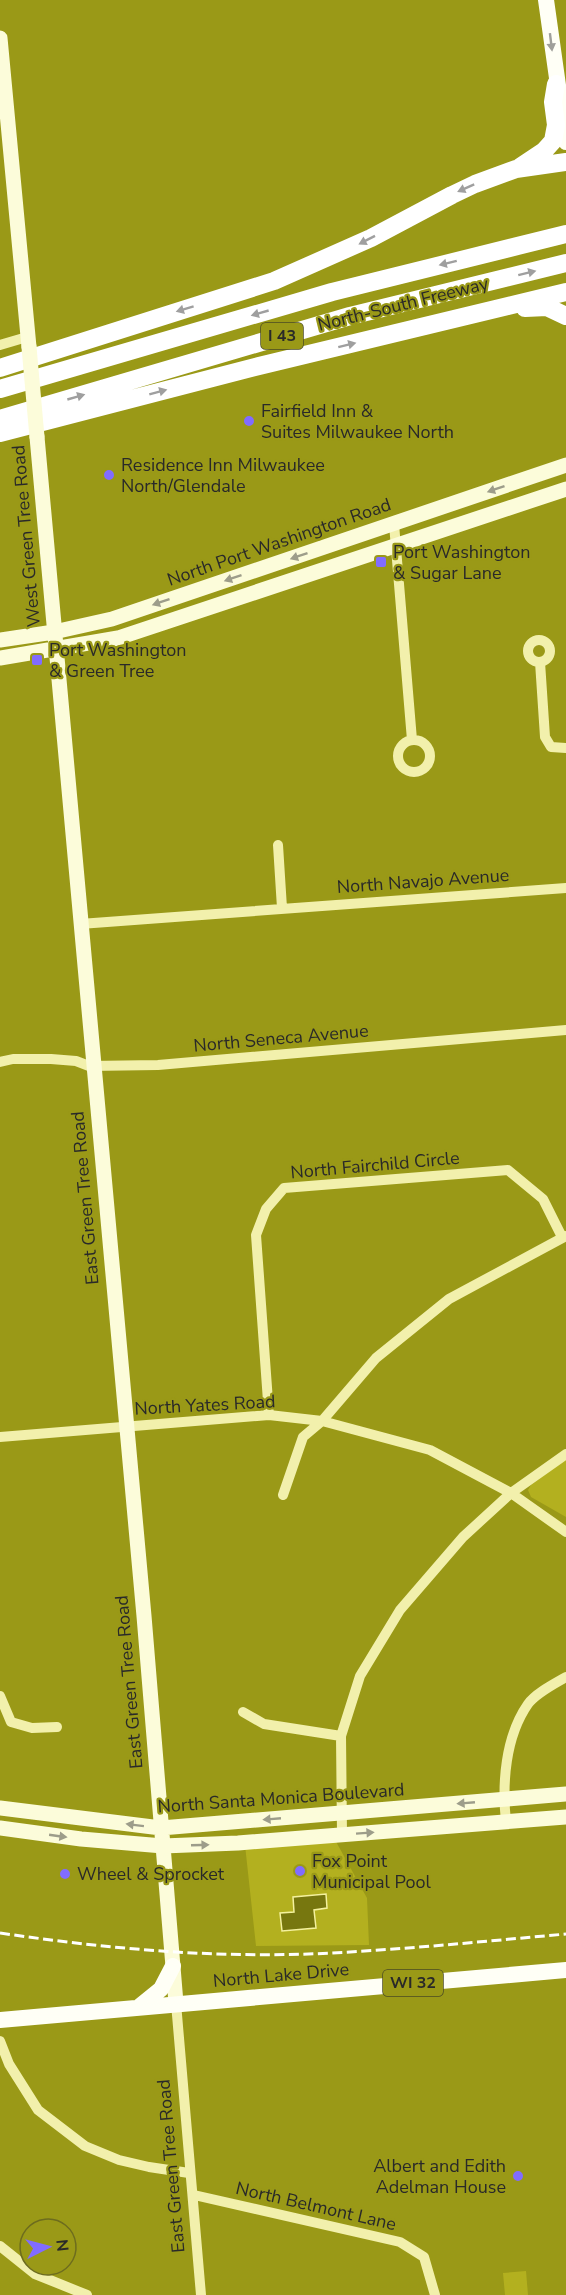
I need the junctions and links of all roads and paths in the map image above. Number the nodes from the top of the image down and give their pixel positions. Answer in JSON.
{"nodes":[{"id":1,"x":546,"y":0,"type":"edge"},
{"id":2,"x":0,"y":38,"type":"edge"},
{"id":3,"x":556,"y":84,"type":"junction"},
{"id":4,"x":566,"y":142,"type":"edge"},
{"id":5,"x":5,"y":154,"type":"edge"},
{"id":6,"x":566,"y":162,"type":"edge"},
{"id":7,"x":516,"y":169,"type":"junction"},
{"id":8,"x":566,"y":234,"type":"edge"},
{"id":9,"x":566,"y":263,"type":"edge"},
{"id":10,"x":566,"y":292,"type":"edge"},
{"id":11,"x":505,"y":308,"type":"junction"},
{"id":12,"x":566,"y":316,"type":"edge"},
{"id":13,"x":28,"y":342,"type":"junction"},
{"id":14,"x":0,"y":345,"type":"edge"},
{"id":15,"x":0,"y":368,"type":"edge"},
{"id":16,"x":0,"y":389,"type":"edge"},
{"id":17,"x":0,"y":419,"type":"edge"},
{"id":18,"x":0,"y":433,"type":"edge"},
{"id":19,"x":566,"y":465,"type":"edge"},
{"id":20,"x":566,"y":489,"type":"edge"},
{"id":21,"x":394,"y":524,"type":"junction"},
{"id":22,"x":396,"y":546,"type":"junction"},
{"id":23,"x":321,"y":548,"type":"junction"},
{"id":24,"x":326,"y":570,"type":"junction"},
{"id":25,"x":112,"y":619,"type":"junction"},
{"id":26,"x":54,"y":632,"type":"junction"},
{"id":27,"x":118,"y":638,"type":"junction"},
{"id":28,"x":0,"y":640,"type":"edge"},
{"id":29,"x":55,"y":650,"type":"junction"},
{"id":30,"x":0,"y":658,"type":"edge"},
{"id":31,"x":540,"y":662,"type":"dead end"},
{"id":32,"x":412,"y":740,"type":"dead end"},
{"id":33,"x":566,"y":748,"type":"edge"},
{"id":34,"x":278,"y":845,"type":"dead end"},
{"id":35,"x":566,"y":888,"type":"edge"},
{"id":36,"x":282,"y":908,"type":"junction"},
{"id":37,"x":80,"y":924,"type":"junction"},
{"id":38,"x":566,"y":1030,"type":"edge"},
{"id":39,"x":0,"y":1062,"type":"edge"},
{"id":40,"x":92,"y":1066,"type":"junction"},
{"id":41,"x":564,"y":1236,"type":"edge"},
{"id":42,"x":269,"y":1415,"type":"junction"},
{"id":43,"x":322,"y":1421,"type":"junction"},
{"id":44,"x":127,"y":1426,"type":"junction"},
{"id":45,"x":0,"y":1437,"type":"edge"},
{"id":46,"x":566,"y":1454,"type":"edge"},
{"id":47,"x":511,"y":1493,"type":"junction"},
{"id":48,"x":283,"y":1495,"type":"dead end"},
{"id":49,"x":566,"y":1532,"type":"edge"},
{"id":50,"x":566,"y":1677,"type":"edge"},
{"id":51,"x":0,"y":1696,"type":"edge"},
{"id":52,"x":243,"y":1712,"type":"dead end"},
{"id":53,"x":57,"y":1727,"type":"dead end"},
{"id":54,"x":340,"y":1737,"type":"junction"},
{"id":55,"x":566,"y":1794,"type":"edge"},
{"id":56,"x":504,"y":1800,"type":"junction"},
{"id":57,"x":0,"y":1808,"type":"edge"},
{"id":58,"x":341,"y":1814,"type":"junction"},
{"id":59,"x":566,"y":1816,"type":"edge"},
{"id":60,"x":236,"y":1822,"type":"junction"},
{"id":61,"x":506,"y":1822,"type":"junction"},
{"id":62,"x":0,"y":1828,"type":"edge"},
{"id":63,"x":161,"y":1828,"type":"junction"},
{"id":64,"x":342,"y":1834,"type":"junction"},
{"id":65,"x":238,"y":1844,"type":"junction"},
{"id":66,"x":163,"y":1846,"type":"junction"},
{"id":67,"x":173,"y":1966,"type":"junction"},
{"id":68,"x":566,"y":1970,"type":"edge"},
{"id":69,"x":176,"y":2003,"type":"junction"},
{"id":70,"x":139,"y":2007,"type":"junction"},
{"id":71,"x":0,"y":2020,"type":"edge"},
{"id":72,"x":0,"y":2041,"type":"edge"},
{"id":73,"x":189,"y":2173,"type":"junction"},
{"id":74,"x":194,"y":2195,"type":"junction"},
{"id":75,"x":0,"y":2246,"type":"edge"},
{"id":76,"x":87,"y":2295,"type":"edge"},
{"id":77,"x":201,"y":2295,"type":"edge"},
{"id":78,"x":435,"y":2295,"type":"edge"}],
"edges":[{"from":1,"to":3,"type":"main road","one_way":true},
{"from":2,"to":5,"type":"street","name":"West Green Tree Road"},
{"from":3,"to":4,"type":"main road"},
{"from":3,"to":7,"type":"highway"},
{"from":5,"to":13,"type":"street","name":"West Green Tree Road"},
{"from":6,"to":7,"type":"highway"},
{"from":7,"to":15,"type":"highway","one_way":true},
{"from":8,"to":16,"type":"highway","name":"North-South Freeway","number":"I 43","one_way":true},
{"from":17,"to":9,"type":"highway","name":"North-South Freeway","number":"I 43","one_way":true},
{"from":10,"to":11,"type":"highway"},
{"from":11,"to":12,"type":"highway"},
{"from":18,"to":11,"type":"highway","one_way":true},
{"from":13,"to":14,"type":"street"},
{"from":13,"to":26,"type":"street","name":"West Green Tree Road","bridge":true},
{"from":19,"to":21,"type":"street","name":"North Port Washington Road","one_way":true},
{"from":20,"to":22,"type":"street"},
{"from":21,"to":22,"type":"street"},
{"from":21,"to":23,"type":"street","name":"North Port Washington Road"},
{"from":22,"to":24,"type":"street"},
{"from":22,"to":32,"type":"street"},
{"from":23,"to":24,"type":"street"},
{"from":23,"to":25,"type":"street","name":"North Port Washington Road","one_way":true},
{"from":24,"to":27,"type":"street"},
{"from":25,"to":26,"type":"street","name":"North Port Washington Road"},
{"from":25,"to":27,"type":"street"},
{"from":26,"to":28,"type":"street","name":"North Port Washington Road"},
{"from":26,"to":29,"type":"street","name":"West Green Tree Road"},
{"from":27,"to":29,"type":"street"},
{"from":29,"to":30,"type":"street"},
{"from":29,"to":37,"type":"street","name":"West Green Tree Road"},
{"from":31,"to":33,"type":"street"},
{"from":34,"to":36,"type":"street"},
{"from":35,"to":36,"type":"street","name":"North Navajo Avenue"},
{"from":36,"to":37,"type":"street","name":"North Navajo Avenue"},
{"from":37,"to":40,"type":"street","name":"West Green Tree Road"},
{"from":38,"to":40,"type":"street","name":"North Seneca Avenue"},
{"from":39,"to":40,"type":"street","name":"North Seneca Avenue"},
{"from":40,"to":44,"type":"street","name":"East Green Tree Road"},
{"from":41,"to":42,"type":"street","name":"North Fairchild Circle"},
{"from":41,"to":43,"type":"street"},
{"from":42,"to":43,"type":"street","name":"North Yates Road"},
{"from":42,"to":44,"type":"street","name":"North Yates Road"},
{"from":43,"to":47,"type":"street","name":"North Yates Road"},
{"from":43,"to":48,"type":"street"},
{"from":44,"to":45,"type":"street","name":"North Yates Road"},
{"from":44,"to":63,"type":"street","name":"East Green Tree Road"},
{"from":46,"to":47,"type":"street"},
{"from":47,"to":49,"type":"street","name":"North Yates Road"},
{"from":47,"to":54,"type":"street"},
{"from":50,"to":56,"type":"street"},
{"from":51,"to":53,"type":"street"},
{"from":52,"to":54,"type":"street"},
{"from":54,"to":58,"type":"street"},
{"from":55,"to":56,"type":"street","name":"North Santa Monica Boulevard"},
{"from":56,"to":58,"type":"street","name":"North Santa Monica Boulevard","one_way":true},
{"from":56,"to":61,"type":"street"},
{"from":63,"to":57,"type":"street","name":"North Santa Monica Boulevard","one_way":true},
{"from":58,"to":60,"type":"street","name":"North Santa Monica Boulevard","one_way":true},
{"from":58,"to":64,"type":"street"},
{"from":59,"to":61,"type":"street"},
{"from":60,"to":63,"type":"street","name":"North Santa Monica Boulevard"},
{"from":60,"to":65,"type":"street"},
{"from":64,"to":61,"type":"street","one_way":true},
{"from":62,"to":66,"type":"street","one_way":true},
{"from":63,"to":66,"type":"street","name":"East Green Tree Road"},
{"from":64,"to":65,"type":"street"},
{"from":66,"to":65,"type":"street","one_way":true},
{"from":66,"to":67,"type":"street","name":"East Green Tree Road"},
{"from":67,"to":69,"type":"street","name":"East Green Tree Road"},
{"from":67,"to":70,"type":"main road"},
{"from":68,"to":69,"type":"main road","name":"North Lake Drive","number":"WI 32"},
{"from":69,"to":70,"type":"main road","name":"North Lake Drive","number":"WI 32"},
{"from":69,"to":73,"type":"street","name":"East Green Tree Road"},
{"from":70,"to":71,"type":"main road","name":"North Lake Drive","number":"WI 32"},
{"from":72,"to":73,"type":"street"},
{"from":73,"to":74,"type":"street","name":"East Green Tree Road"},
{"from":74,"to":77,"type":"street","name":"East Green Tree Road"},
{"from":74,"to":78,"type":"street","name":"North Belmont Lane"},
{"from":75,"to":76,"type":"street"}]}
